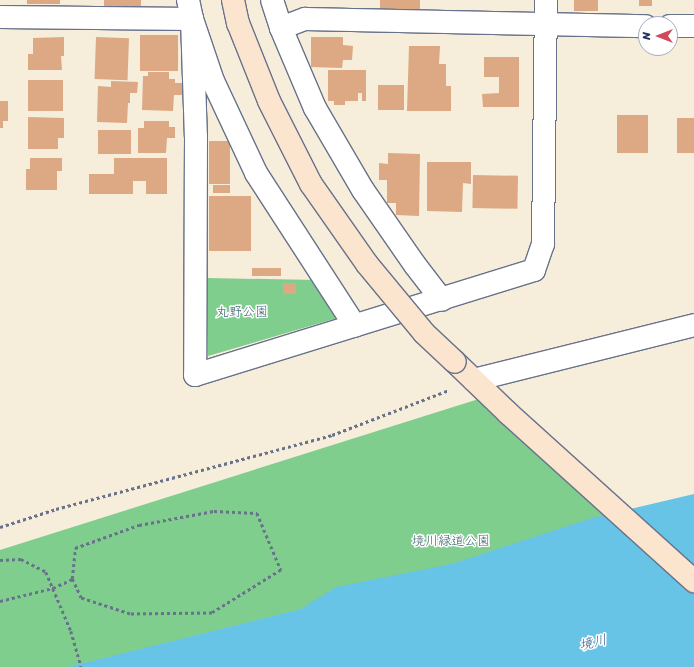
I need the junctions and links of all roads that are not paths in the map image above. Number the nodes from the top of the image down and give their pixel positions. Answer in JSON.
{"nodes":[{"id":1,"x":232,"y":0,"type":"edge"},
{"id":2,"x":272,"y":0,"type":"edge"},
{"id":3,"x":546,"y":0,"type":"edge"},
{"id":4,"x":190,"y":10,"type":"edge"},
{"id":5,"x":0,"y":17,"type":"edge"},
{"id":6,"x":546,"y":25,"type":"junction"},
{"id":7,"x":638,"y":26,"type":"edge"},
{"id":8,"x":678,"y":26,"type":"edge"},
{"id":9,"x":694,"y":26,"type":"edge"},
{"id":10,"x":280,"y":28,"type":"junction"},
{"id":11,"x":442,"y":300,"type":"junction"},
{"id":12,"x":694,"y":325,"type":"edge"},
{"id":13,"x":355,"y":326,"type":"junction"},
{"id":14,"x":474,"y":380,"type":"junction"},
{"id":15,"x":694,"y":581,"type":"edge"}],
"edges":[{"from":1,"to":14,"type":"street","bridge":true},
{"from":2,"to":10,"type":"street"},
{"from":3,"to":6,"type":"street"},
{"from":4,"to":5,"type":"street"},
{"from":4,"to":13,"type":"street"},
{"from":4,"to":13,"type":"street"},
{"from":6,"to":7,"type":"street"},
{"from":6,"to":10,"type":"street"},
{"from":6,"to":11,"type":"street"},
{"from":8,"to":9,"type":"street"},
{"from":10,"to":11,"type":"street"},
{"from":11,"to":13,"type":"street"},
{"from":12,"to":14,"type":"street"},
{"from":14,"to":15,"type":"street"}]}
